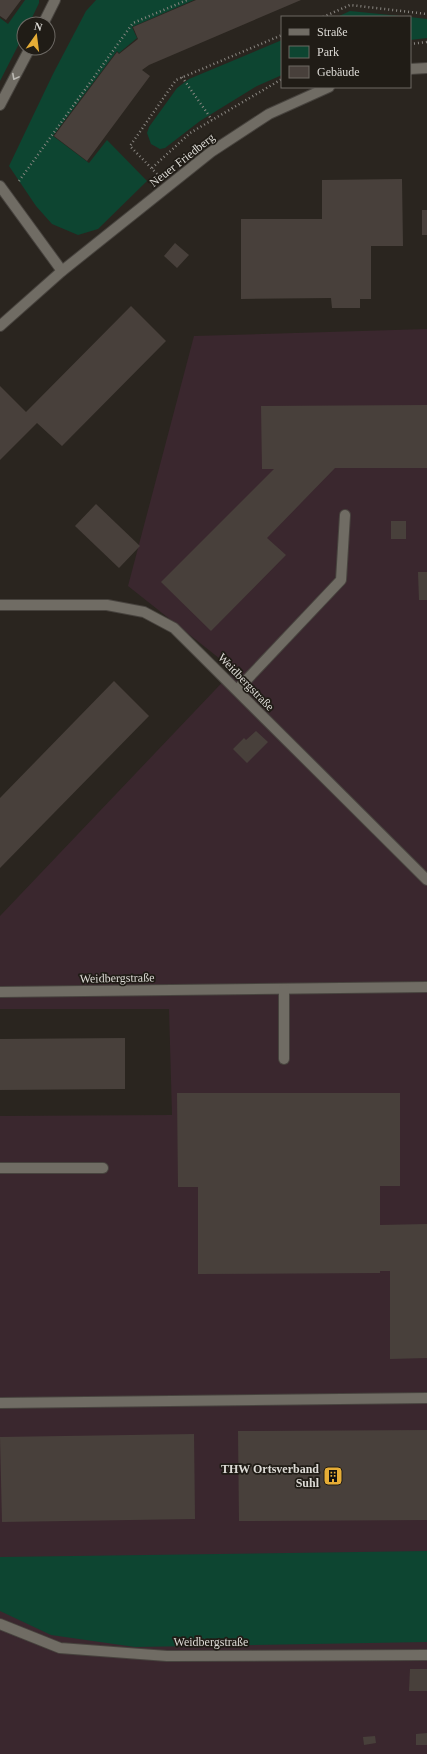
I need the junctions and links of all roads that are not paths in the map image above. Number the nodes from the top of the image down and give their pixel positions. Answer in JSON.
{"nodes":[{"id":1,"x":55,"y":0,"type":"edge"},
{"id":2,"x":47,"y":16,"type":"edge"},
{"id":3,"x":26,"y":56,"type":"edge"},
{"id":4,"x":427,"y":68,"type":"edge"},
{"id":5,"x":411,"y":69,"type":"edge"},
{"id":6,"x":327,"y":88,"type":"edge"},
{"id":7,"x":0,"y":105,"type":"edge"},
{"id":8,"x":0,"y":186,"type":"edge"},
{"id":9,"x":62,"y":271,"type":"junction"},
{"id":10,"x":0,"y":326,"type":"edge"},
{"id":11,"x":345,"y":515,"type":"dead end"},
{"id":12,"x":0,"y":605,"type":"edge"},
{"id":13,"x":237,"y":690,"type":"junction"},
{"id":14,"x":427,"y":880,"type":"edge"},
{"id":15,"x":427,"y":987,"type":"edge"},
{"id":16,"x":284,"y":989,"type":"junction"},
{"id":17,"x":0,"y":992,"type":"edge"},
{"id":18,"x":284,"y":1059,"type":"dead end"},
{"id":19,"x":0,"y":1168,"type":"edge"},
{"id":20,"x":103,"y":1168,"type":"dead end"},
{"id":21,"x":427,"y":1398,"type":"edge"},
{"id":22,"x":0,"y":1403,"type":"edge"},
{"id":23,"x":0,"y":1624,"type":"edge"},
{"id":24,"x":427,"y":1655,"type":"edge"}],
"edges":[{"from":1,"to":2,"type":"street"},
{"from":3,"to":7,"type":"street","one_way":true},
{"from":4,"to":5,"type":"street"},
{"from":6,"to":9,"type":"street","name":"Neuer Friedberg"},
{"from":8,"to":9,"type":"street"},
{"from":9,"to":10,"type":"street","name":"Neuer Friedberg"},
{"from":11,"to":13,"type":"street"},
{"from":12,"to":13,"type":"street","name":"Weidbergstraße"},
{"from":13,"to":14,"type":"street","name":"Weidbergstraße"},
{"from":15,"to":16,"type":"street","name":"Weidbergstraße"},
{"from":16,"to":17,"type":"street","name":"Weidbergstraße"},
{"from":16,"to":18,"type":"street"},
{"from":19,"to":20,"type":"street"},
{"from":21,"to":22,"type":"street"},
{"from":23,"to":24,"type":"street","name":"Weidbergstraße"}]}
